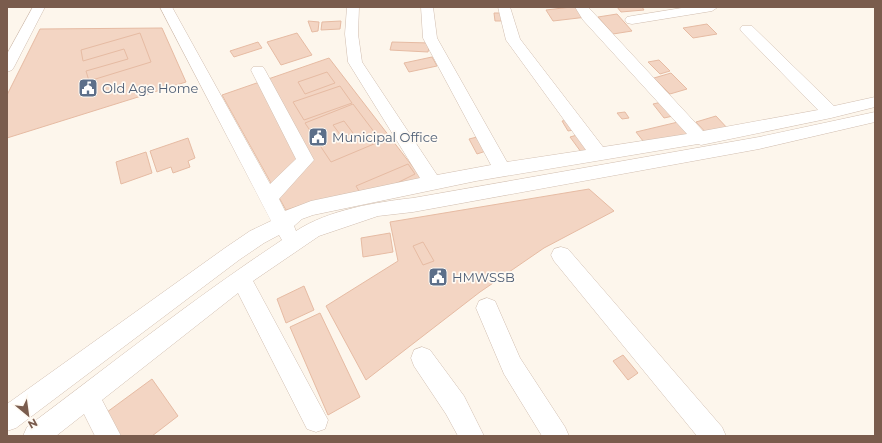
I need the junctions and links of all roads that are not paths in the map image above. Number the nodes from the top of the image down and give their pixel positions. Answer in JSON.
{"nodes":[{"id":1,"x":39,"y":7,"type":"edge"},
{"id":2,"x":166,"y":7,"type":"edge"},
{"id":3,"x":353,"y":7,"type":"edge"},
{"id":4,"x":427,"y":7,"type":"edge"},
{"id":5,"x":504,"y":7,"type":"edge"},
{"id":6,"x":581,"y":7,"type":"edge"},
{"id":7,"x":712,"y":7,"type":"edge"},
{"id":8,"x":658,"y":11,"type":"edge"},
{"id":9,"x":632,"y":20,"type":"dead end"},
{"id":10,"x":747,"y":29,"type":"dead end"},
{"id":11,"x":7,"y":67,"type":"edge"},
{"id":12,"x":258,"y":70,"type":"dead end"},
{"id":13,"x":875,"y":102,"type":"edge"},
{"id":14,"x":832,"y":113,"type":"junction"},
{"id":15,"x":875,"y":117,"type":"edge"},
{"id":16,"x":700,"y":139,"type":"junction"},
{"id":17,"x":599,"y":155,"type":"junction"},
{"id":18,"x":502,"y":170,"type":"junction"},
{"id":19,"x":432,"y":182,"type":"junction"},
{"id":20,"x":269,"y":197,"type":"junction"},
{"id":21,"x":283,"y":224,"type":"junction"},
{"id":22,"x":293,"y":244,"type":"junction"},
{"id":23,"x":561,"y":255,"type":"dead end"},
{"id":24,"x":241,"y":278,"type":"junction"},
{"id":25,"x":487,"y":308,"type":"dead end"},
{"id":26,"x":422,"y":358,"type":"dead end"},
{"id":27,"x":87,"y":396,"type":"junction"},
{"id":28,"x":7,"y":419,"type":"edge"},
{"id":29,"x":316,"y":420,"type":"dead end"},
{"id":30,"x":36,"y":436,"type":"edge"},
{"id":31,"x":108,"y":436,"type":"edge"},
{"id":32,"x":471,"y":436,"type":"edge"},
{"id":33,"x":556,"y":436,"type":"edge"},
{"id":34,"x":713,"y":436,"type":"edge"}],
"edges":[{"from":1,"to":11,"type":"street"},
{"from":2,"to":20,"type":"street"},
{"from":3,"to":19,"type":"street"},
{"from":4,"to":18,"type":"street"},
{"from":5,"to":17,"type":"street"},
{"from":6,"to":16,"type":"street"},
{"from":7,"to":8,"type":"street"},
{"from":8,"to":9,"type":"street"},
{"from":10,"to":14,"type":"street"},
{"from":12,"to":20,"type":"street"},
{"from":13,"to":14,"type":"street"},
{"from":14,"to":16,"type":"street"},
{"from":15,"to":22,"type":"street"},
{"from":16,"to":17,"type":"street"},
{"from":17,"to":18,"type":"street"},
{"from":18,"to":19,"type":"street"},
{"from":19,"to":21,"type":"street"},
{"from":20,"to":21,"type":"street"},
{"from":21,"to":22,"type":"street"},
{"from":21,"to":28,"type":"street"},
{"from":22,"to":24,"type":"street"},
{"from":23,"to":34,"type":"street"},
{"from":24,"to":27,"type":"street"},
{"from":24,"to":29,"type":"street"},
{"from":25,"to":33,"type":"street"},
{"from":26,"to":32,"type":"street"},
{"from":27,"to":30,"type":"street"},
{"from":27,"to":31,"type":"street"}]}
